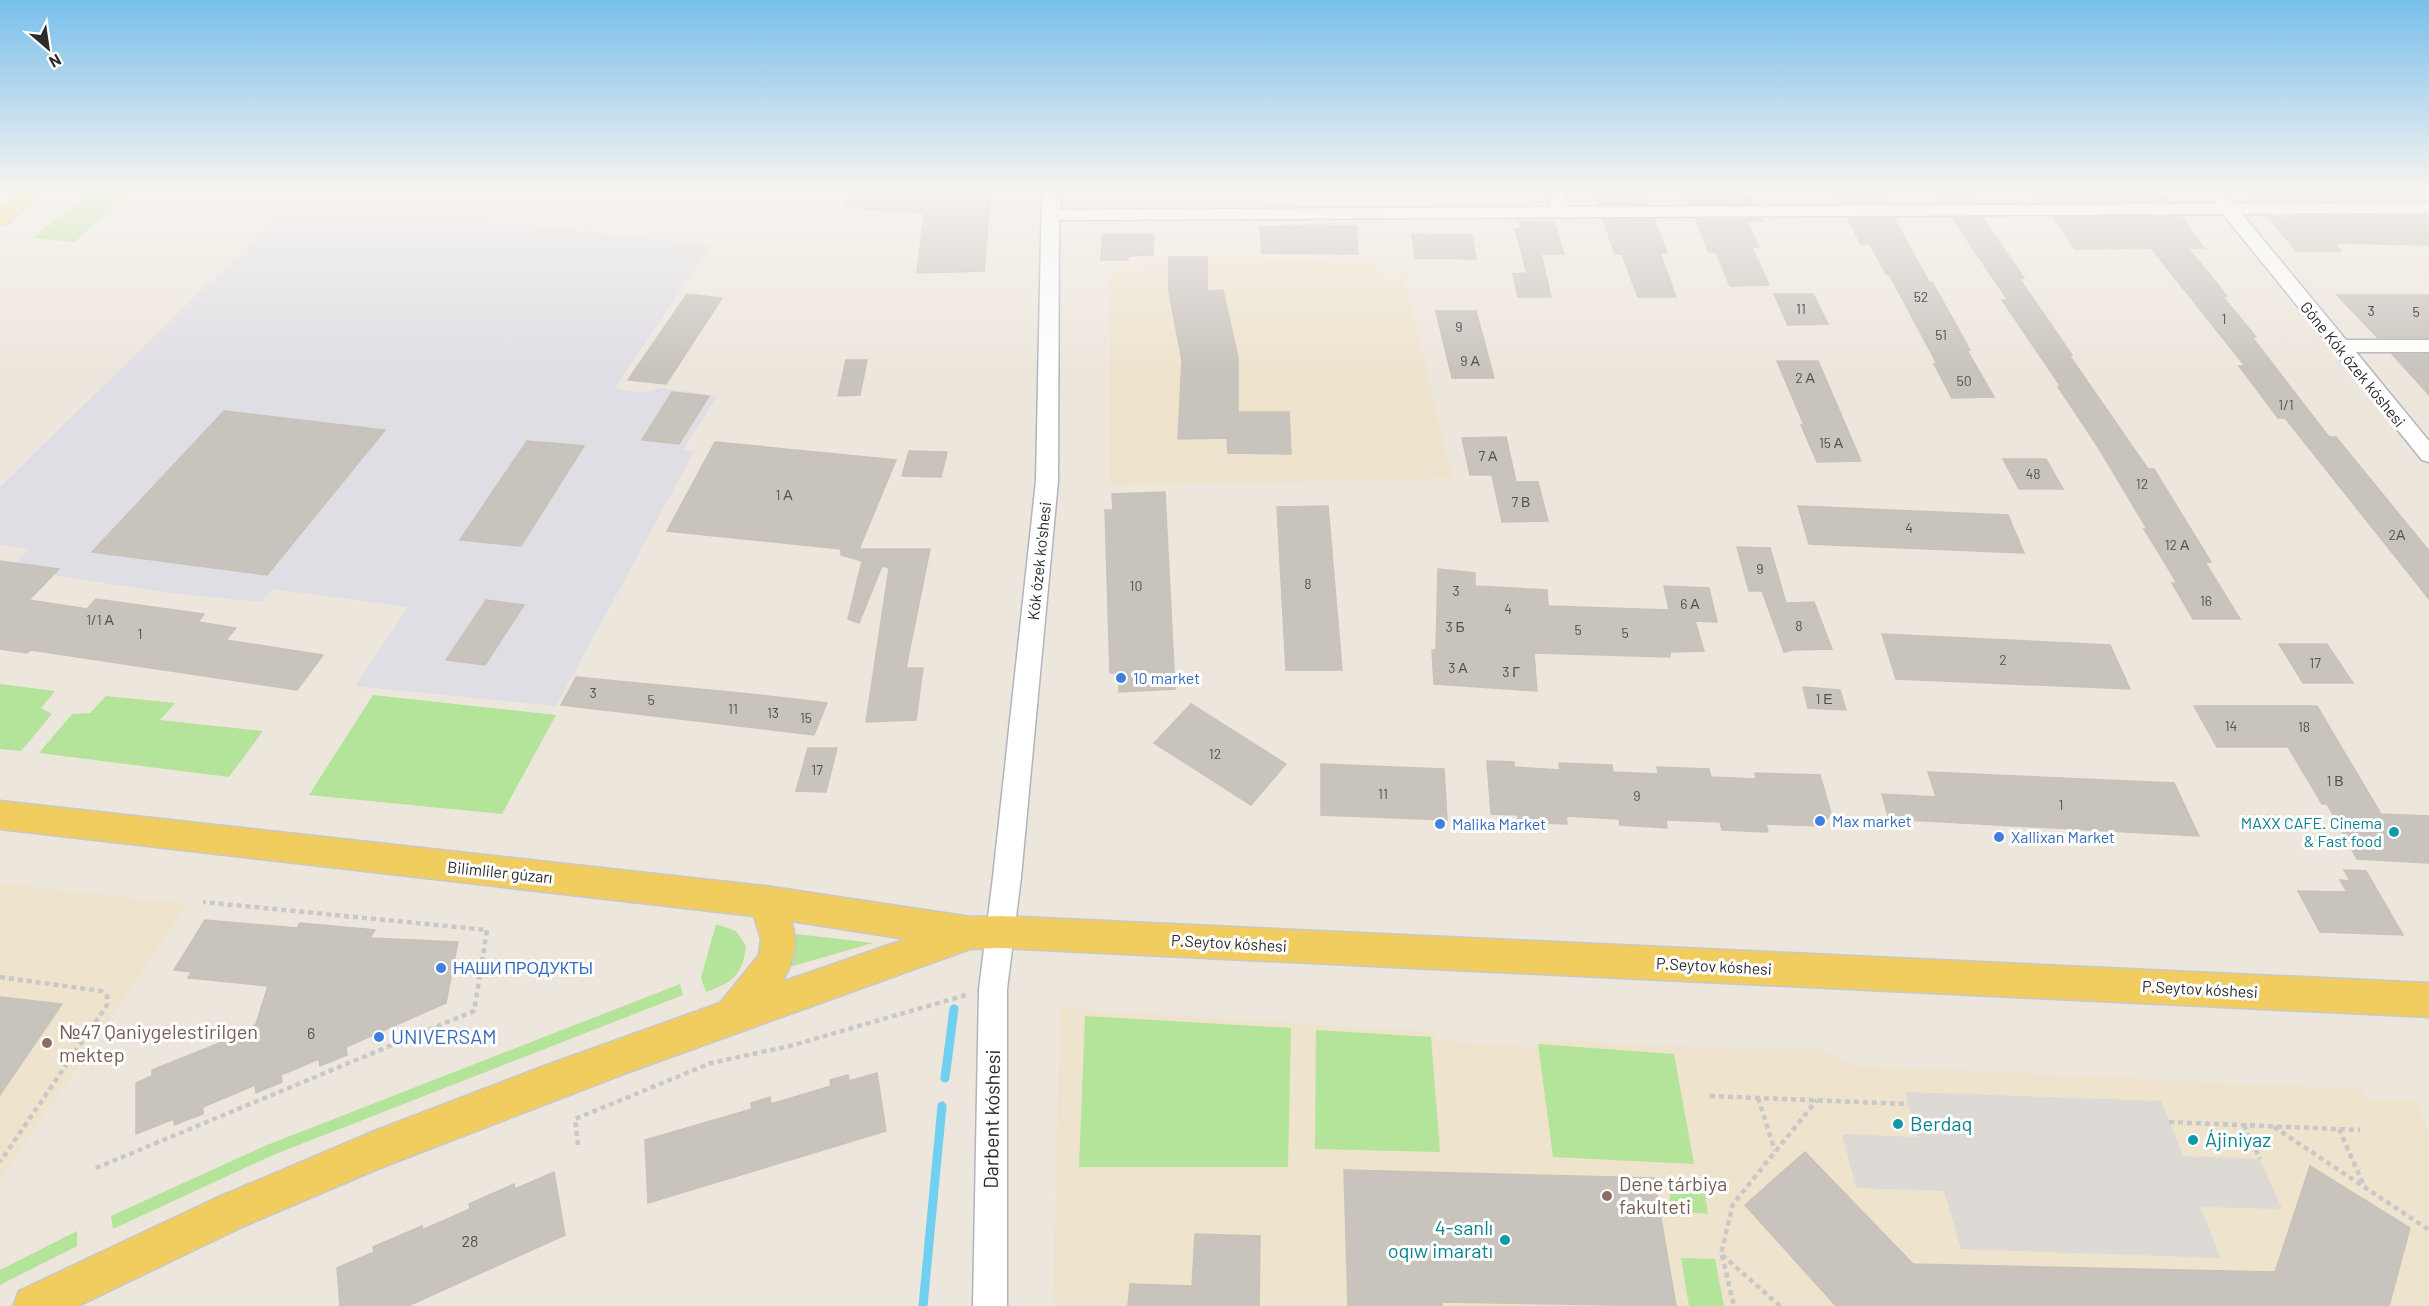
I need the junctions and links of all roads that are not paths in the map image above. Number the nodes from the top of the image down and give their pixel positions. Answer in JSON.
{"nodes":[{"id":1,"x":1050,"y":249,"type":"edge"},
{"id":2,"x":2260,"y":249,"type":"edge"},
{"id":3,"x":2338,"y":346,"type":"junction"},
{"id":4,"x":2429,"y":346,"type":"edge"},
{"id":5,"x":2429,"y":455,"type":"edge"},
{"id":6,"x":0,"y":815,"type":"edge"},
{"id":7,"x":765,"y":902,"type":"junction"},
{"id":8,"x":985,"y":932,"type":"junction"},
{"id":9,"x":2429,"y":1000,"type":"edge"},
{"id":10,"x":732,"y":1018,"type":"junction"},
{"id":11,"x":34,"y":1306,"type":"edge"},
{"id":12,"x":990,"y":1306,"type":"edge"}],
"edges":[{"from":1,"to":8,"type":"street","name":"Kók ózek ko'shesi"},
{"from":2,"to":3,"type":"street","name":"Góne Kók ózek kóshesi"},
{"from":3,"to":4,"type":"street"},
{"from":3,"to":5,"type":"street","name":"Góne Kók ózek kóshesi"},
{"from":6,"to":7,"type":"main road","name":"Bilimliler gúzarı"},
{"from":7,"to":8,"type":"main road","name":"Bilimliler gúzarı"},
{"from":7,"to":10,"type":"main road"},
{"from":8,"to":9,"type":"main road","name":"P.Seytov kóshesi"},
{"from":8,"to":10,"type":"main road"},
{"from":8,"to":12,"type":"street","name":"Darbent kóshesi"},
{"from":10,"to":11,"type":"main road"}]}
